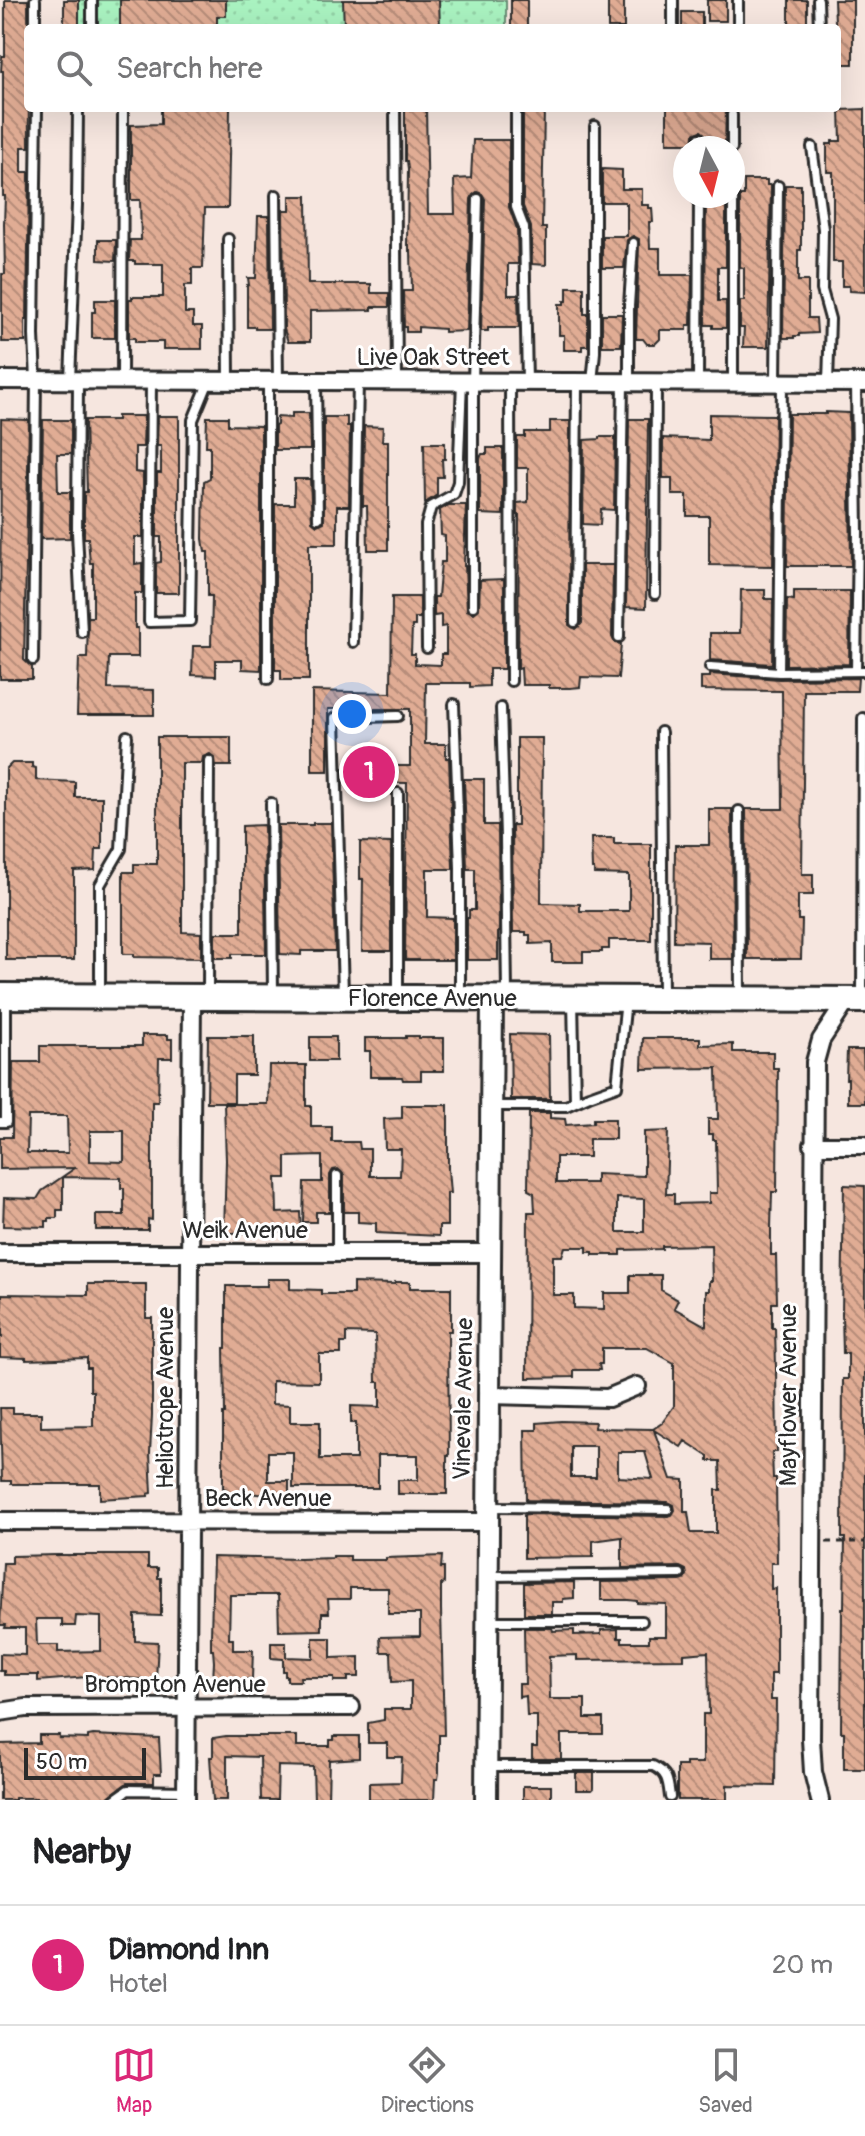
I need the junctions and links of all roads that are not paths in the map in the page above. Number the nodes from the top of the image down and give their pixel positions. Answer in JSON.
{"nodes":[{"id":1,"x":35,"y":0,"type":"edge"},
{"id":2,"x":92,"y":0,"type":"edge"},
{"id":3,"x":673,"y":0,"type":"edge"},
{"id":4,"x":738,"y":0,"type":"edge"},
{"id":5,"x":818,"y":0,"type":"edge"},
{"id":6,"x":738,"y":21,"type":"dead end"},
{"id":7,"x":35,"y":24,"type":"edge"},
{"id":8,"x":92,"y":24,"type":"edge"},
{"id":9,"x":673,"y":24,"type":"edge"},
{"id":10,"x":819,"y":24,"type":"edge"},
{"id":11,"x":37,"y":112,"type":"edge"},
{"id":12,"x":78,"y":112,"type":"edge"},
{"id":13,"x":123,"y":112,"type":"edge"},
{"id":14,"x":395,"y":112,"type":"edge"},
{"id":15,"x":516,"y":112,"type":"edge"},
{"id":16,"x":732,"y":115,"type":"dead end"},
{"id":17,"x":595,"y":126,"type":"dead end"},
{"id":18,"x":732,"y":136,"type":"edge"},
{"id":19,"x":812,"y":147,"type":"dead end"},
{"id":20,"x":778,"y":186,"type":"dead end"},
{"id":21,"x":276,"y":195,"type":"dead end"},
{"id":22,"x":478,"y":199,"type":"dead end"},
{"id":23,"x":699,"y":208,"type":"edge"},
{"id":24,"x":733,"y":208,"type":"edge"},
{"id":25,"x":228,"y":239,"type":"dead end"},
{"id":26,"x":633,"y":243,"type":"dead end"},
{"id":27,"x":0,"y":380,"type":"edge"},
{"id":28,"x":36,"y":380,"type":"junction"},
{"id":29,"x":74,"y":380,"type":"junction"},
{"id":30,"x":122,"y":380,"type":"junction"},
{"id":31,"x":151,"y":380,"type":"junction"},
{"id":32,"x":209,"y":381,"type":"junction"},
{"id":33,"x":229,"y":381,"type":"junction"},
{"id":34,"x":273,"y":381,"type":"junction"},
{"id":35,"x":316,"y":381,"type":"junction"},
{"id":36,"x":358,"y":381,"type":"junction"},
{"id":37,"x":397,"y":381,"type":"junction"},
{"id":38,"x":468,"y":381,"type":"junction"},
{"id":39,"x":518,"y":382,"type":"junction"},
{"id":40,"x":584,"y":382,"type":"junction"},
{"id":41,"x":626,"y":382,"type":"junction"},
{"id":42,"x":656,"y":382,"type":"junction"},
{"id":43,"x":698,"y":382,"type":"junction"},
{"id":44,"x":733,"y":382,"type":"junction"},
{"id":45,"x":779,"y":382,"type":"junction"},
{"id":46,"x":828,"y":383,"type":"junction"},
{"id":47,"x":860,"y":383,"type":"edge"},
{"id":48,"x":318,"y":518,"type":"dead end"},
{"id":49,"x":655,"y":594,"type":"dead end"},
{"id":50,"x":473,"y":606,"type":"dead end"},
{"id":51,"x":575,"y":622,"type":"dead end"},
{"id":52,"x":82,"y":632,"type":"dead end"},
{"id":53,"x":619,"y":637,"type":"dead end"},
{"id":54,"x":353,"y":642,"type":"dead end"},
{"id":55,"x":427,"y":648,"type":"dead end"},
{"id":56,"x":33,"y":660,"type":"dead end"},
{"id":57,"x":710,"y":667,"type":"dead end"},
{"id":58,"x":861,"y":671,"type":"edge"},
{"id":59,"x":779,"y":672,"type":"junction"},
{"id":60,"x":268,"y":679,"type":"dead end"},
{"id":61,"x":511,"y":681,"type":"dead end"},
{"id":62,"x":454,"y":704,"type":"dead end"},
{"id":63,"x":501,"y":708,"type":"dead end"},
{"id":64,"x":398,"y":716,"type":"dead end"},
{"id":65,"x":863,"y":718,"type":"dead end"},
{"id":66,"x":661,"y":732,"type":"dead end"},
{"id":67,"x":127,"y":736,"type":"dead end"},
{"id":68,"x":209,"y":761,"type":"dead end"},
{"id":69,"x":398,"y":793,"type":"dead end"},
{"id":70,"x":271,"y":803,"type":"dead end"},
{"id":71,"x":739,"y":811,"type":"dead end"},
{"id":72,"x":3,"y":996,"type":"edge"},
{"id":73,"x":100,"y":997,"type":"junction"},
{"id":74,"x":200,"y":997,"type":"junction"},
{"id":75,"x":273,"y":998,"type":"junction"},
{"id":76,"x":343,"y":998,"type":"junction"},
{"id":77,"x":398,"y":998,"type":"junction"},
{"id":78,"x":460,"y":998,"type":"junction"},
{"id":79,"x":500,"y":998,"type":"junction"},
{"id":80,"x":573,"y":999,"type":"junction"},
{"id":81,"x":626,"y":999,"type":"junction"},
{"id":82,"x":663,"y":999,"type":"junction"},
{"id":83,"x":740,"y":999,"type":"junction"},
{"id":84,"x":858,"y":1000,"type":"edge"},
{"id":85,"x":575,"y":1102,"type":"junction"},
{"id":86,"x":491,"y":1106,"type":"junction"},
{"id":87,"x":0,"y":1122,"type":"edge"},
{"id":88,"x":813,"y":1145,"type":"junction"},
{"id":89,"x":865,"y":1145,"type":"edge"},
{"id":90,"x":337,"y":1176,"type":"dead end"},
{"id":91,"x":0,"y":1253,"type":"edge"},
{"id":92,"x":337,"y":1253,"type":"junction"},
{"id":93,"x":490,"y":1253,"type":"junction"},
{"id":94,"x":190,"y":1254,"type":"junction"},
{"id":95,"x":637,"y":1386,"type":"dead end"},
{"id":96,"x":489,"y":1395,"type":"junction"},
{"id":97,"x":668,"y":1509,"type":"dead end"},
{"id":98,"x":488,"y":1515,"type":"junction"},
{"id":99,"x":0,"y":1521,"type":"edge"},
{"id":100,"x":188,"y":1522,"type":"junction"},
{"id":101,"x":680,"y":1574,"type":"dead end"},
{"id":102,"x":488,"y":1576,"type":"junction"},
{"id":103,"x":488,"y":1621,"type":"junction"},
{"id":104,"x":642,"y":1621,"type":"dead end"},
{"id":105,"x":351,"y":1707,"type":"dead end"},
{"id":106,"x":187,"y":1708,"type":"junction"},
{"id":107,"x":0,"y":1712,"type":"edge"},
{"id":108,"x":486,"y":1766,"type":"junction"},
{"id":109,"x":186,"y":1795,"type":"edge"},
{"id":110,"x":670,"y":1797,"type":"dead end"},
{"id":111,"x":114,"y":1800,"type":"edge"},
{"id":112,"x":486,"y":1800,"type":"edge"},
{"id":113,"x":820,"y":1800,"type":"edge"}],
"edges":[{"from":1,"to":7,"type":"lane"},
{"from":2,"to":8,"type":"lane"},
{"from":3,"to":9,"type":"lane"},
{"from":4,"to":6,"type":"lane"},
{"from":5,"to":10,"type":"lane"},
{"from":11,"to":28,"type":"lane"},
{"from":12,"to":29,"type":"lane"},
{"from":13,"to":30,"type":"lane"},
{"from":14,"to":37,"type":"lane"},
{"from":15,"to":39,"type":"lane"},
{"from":16,"to":18,"type":"lane"},
{"from":17,"to":40,"type":"lane"},
{"from":19,"to":46,"type":"lane"},
{"from":20,"to":45,"type":"lane"},
{"from":21,"to":34,"type":"lane"},
{"from":22,"to":38,"type":"lane"},
{"from":23,"to":43,"type":"lane"},
{"from":24,"to":44,"type":"lane"},
{"from":25,"to":33,"type":"lane"},
{"from":26,"to":41,"type":"lane"},
{"from":27,"to":28,"type":"street","name":"Live Oak Street"},
{"from":28,"to":29,"type":"street","name":"Live Oak Street"},
{"from":28,"to":56,"type":"lane"},
{"from":29,"to":30,"type":"street","name":"Live Oak Street"},
{"from":29,"to":52,"type":"lane"},
{"from":30,"to":31,"type":"street","name":"Live Oak Street"},
{"from":31,"to":32,"type":"street","name":"Live Oak Street"},
{"from":31,"to":32,"type":"lane"},
{"from":32,"to":33,"type":"street","name":"Live Oak Street"},
{"from":33,"to":34,"type":"street","name":"Live Oak Street"},
{"from":34,"to":35,"type":"street","name":"Live Oak Street"},
{"from":34,"to":60,"type":"lane"},
{"from":35,"to":36,"type":"street","name":"Live Oak Street"},
{"from":35,"to":48,"type":"lane"},
{"from":36,"to":37,"type":"street","name":"Live Oak Street"},
{"from":36,"to":54,"type":"lane"},
{"from":37,"to":38,"type":"street","name":"Live Oak Street"},
{"from":38,"to":39,"type":"street","name":"Live Oak Street"},
{"from":38,"to":50,"type":"lane"},
{"from":38,"to":55,"type":"lane"},
{"from":39,"to":40,"type":"street","name":"Live Oak Street"},
{"from":39,"to":61,"type":"lane"},
{"from":40,"to":41,"type":"street","name":"Live Oak Street"},
{"from":40,"to":51,"type":"lane"},
{"from":41,"to":42,"type":"street","name":"Live Oak Street"},
{"from":41,"to":53,"type":"lane"},
{"from":42,"to":43,"type":"street","name":"Live Oak Street"},
{"from":42,"to":49,"type":"lane"},
{"from":43,"to":44,"type":"street","name":"Live Oak Street"},
{"from":44,"to":45,"type":"street","name":"Live Oak Street"},
{"from":45,"to":46,"type":"street","name":"Live Oak Street"},
{"from":45,"to":59,"type":"lane"},
{"from":46,"to":47,"type":"street","name":"Live Oak Street"},
{"from":47,"to":58,"type":"lane"},
{"from":57,"to":59,"type":"lane"},
{"from":58,"to":59,"type":"lane"},
{"from":62,"to":78,"type":"lane"},
{"from":63,"to":79,"type":"lane"},
{"from":64,"to":76,"type":"lane"},
{"from":65,"to":84,"type":"lane"},
{"from":66,"to":82,"type":"lane"},
{"from":67,"to":73,"type":"lane"},
{"from":68,"to":74,"type":"lane"},
{"from":69,"to":77,"type":"lane"},
{"from":70,"to":75,"type":"lane"},
{"from":71,"to":83,"type":"lane"},
{"from":72,"to":73,"type":"main road","name":"Florence Avenue"},
{"from":72,"to":87,"type":"lane"},
{"from":73,"to":74,"type":"main road","name":"Florence Avenue"},
{"from":74,"to":75,"type":"main road","name":"Florence Avenue"},
{"from":74,"to":94,"type":"street","name":"Heliotrope Avenue"},
{"from":75,"to":76,"type":"main road","name":"Florence Avenue"},
{"from":76,"to":77,"type":"main road","name":"Florence Avenue"},
{"from":77,"to":78,"type":"main road","name":"Florence Avenue"},
{"from":78,"to":79,"type":"main road","name":"Florence Avenue"},
{"from":79,"to":80,"type":"main road","name":"Florence Avenue"},
{"from":79,"to":86,"type":"street","name":"Vinevale Avenue"},
{"from":80,"to":81,"type":"main road","name":"Florence Avenue"},
{"from":80,"to":85,"type":"lane"},
{"from":81,"to":82,"type":"main road","name":"Florence Avenue"},
{"from":81,"to":85,"type":"lane"},
{"from":82,"to":83,"type":"main road","name":"Florence Avenue"},
{"from":83,"to":84,"type":"main road","name":"Florence Avenue"},
{"from":84,"to":88,"type":"street","name":"Mayflower Avenue"},
{"from":85,"to":86,"type":"lane"},
{"from":86,"to":93,"type":"street","name":"Vinevale Avenue"},
{"from":88,"to":89,"type":"street"},
{"from":88,"to":113,"type":"street","name":"Mayflower Avenue"},
{"from":90,"to":92,"type":"lane"},
{"from":91,"to":94,"type":"street","name":"Weik Avenue"},
{"from":92,"to":93,"type":"street","name":"Weik Avenue"},
{"from":92,"to":94,"type":"street","name":"Weik Avenue"},
{"from":93,"to":96,"type":"street","name":"Vinevale Avenue"},
{"from":94,"to":100,"type":"street","name":"Heliotrope Avenue"},
{"from":95,"to":96,"type":"street"},
{"from":96,"to":98,"type":"street","name":"Vinevale Avenue"},
{"from":97,"to":98,"type":"lane"},
{"from":98,"to":100,"type":"street","name":"Beck Avenue"},
{"from":98,"to":102,"type":"street","name":"Vinevale Avenue"},
{"from":99,"to":100,"type":"street","name":"Beck Avenue"},
{"from":100,"to":106,"type":"street","name":"Heliotrope Avenue"},
{"from":101,"to":102,"type":"lane"},
{"from":102,"to":103,"type":"street","name":"Vinevale Avenue"},
{"from":103,"to":104,"type":"lane"},
{"from":103,"to":108,"type":"street","name":"Vinevale Avenue"},
{"from":105,"to":106,"type":"street","name":"Brompton Avenue"},
{"from":106,"to":107,"type":"street","name":"Brompton Avenue"},
{"from":106,"to":109,"type":"street","name":"Heliotrope Avenue"},
{"from":108,"to":110,"type":"lane"},
{"from":108,"to":112,"type":"street","name":"Vinevale Avenue"},
{"from":109,"to":111,"type":"lane"}]}
